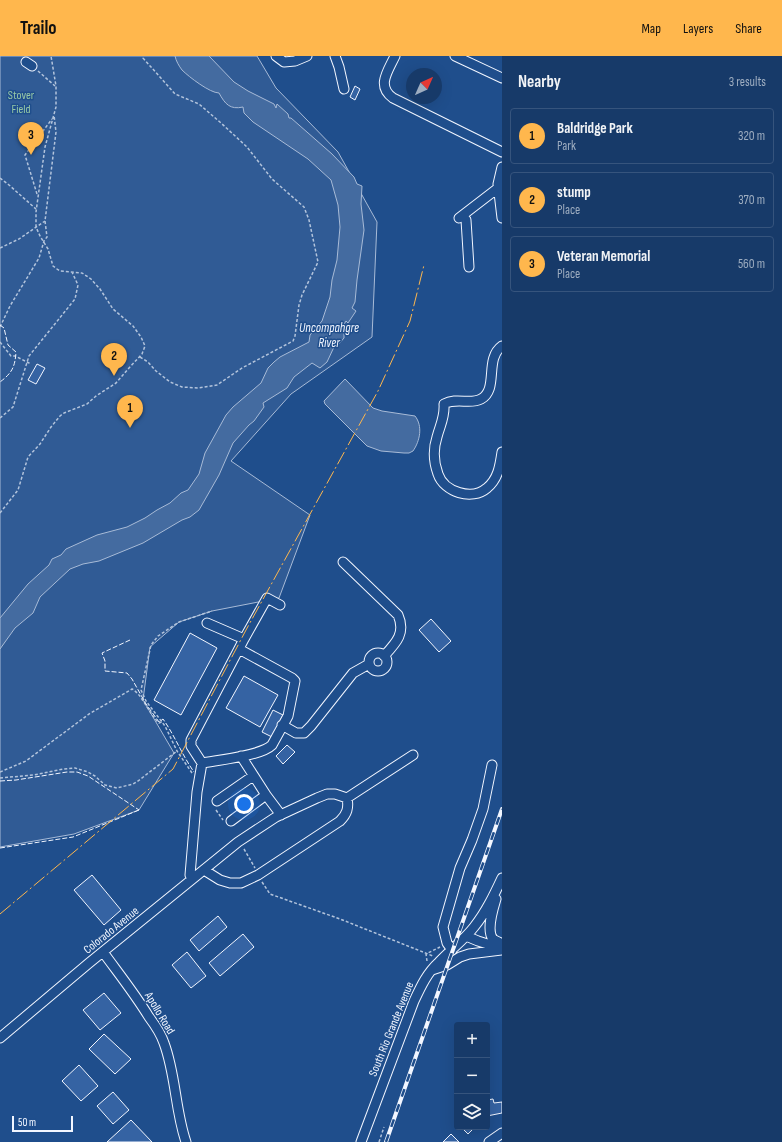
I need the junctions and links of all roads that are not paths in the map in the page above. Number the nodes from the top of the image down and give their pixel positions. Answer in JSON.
{"nodes":[{"id":1,"x":276,"y":56,"type":"edge"},
{"id":2,"x":307,"y":56,"type":"edge"},
{"id":3,"x":334,"y":56,"type":"edge"},
{"id":4,"x":395,"y":56,"type":"edge"},
{"id":5,"x":455,"y":56,"type":"edge"},
{"id":6,"x":502,"y":78,"type":"edge"},
{"id":7,"x":344,"y":89,"type":"dead end"},
{"id":8,"x":502,"y":152,"type":"edge"},
{"id":9,"x":502,"y":167,"type":"edge"},
{"id":10,"x":498,"y":188,"type":"junction"},
{"id":11,"x":502,"y":218,"type":"edge"},
{"id":12,"x":468,"y":268,"type":"dead end"},
{"id":13,"x":502,"y":346,"type":"edge"},
{"id":14,"x":502,"y":452,"type":"edge"},
{"id":15,"x":343,"y":562,"type":"dead end"},
{"id":16,"x":280,"y":604,"type":"dead end"},
{"id":17,"x":206,"y":623,"type":"dead end"},
{"id":18,"x":244,"y":640,"type":"junction"},
{"id":19,"x":239,"y":649,"type":"junction"},
{"id":20,"x":384,"y":656,"type":"junction"},
{"id":21,"x":369,"y":664,"type":"junction"},
{"id":22,"x":282,"y":725,"type":"junction"},
{"id":23,"x":413,"y":754,"type":"dead end"},
{"id":24,"x":241,"y":756,"type":"junction"},
{"id":25,"x":202,"y":763,"type":"junction"},
{"id":26,"x":492,"y":765,"type":"dead end"},
{"id":27,"x":253,"y":776,"type":"junction"},
{"id":28,"x":266,"y":796,"type":"junction"},
{"id":29,"x":347,"y":798,"type":"junction"},
{"id":30,"x":215,"y":804,"type":"road end"},
{"id":31,"x":281,"y":815,"type":"junction"},
{"id":32,"x":229,"y":823,"type":"road end"},
{"id":33,"x":204,"y":870,"type":"junction"},
{"id":34,"x":502,"y":878,"type":"edge"},
{"id":35,"x":192,"y":879,"type":"junction"},
{"id":36,"x":466,"y":936,"type":"junction"},
{"id":37,"x":502,"y":944,"type":"edge"},
{"id":38,"x":502,"y":949,"type":"edge"},
{"id":39,"x":452,"y":950,"type":"junction"},
{"id":40,"x":103,"y":952,"type":"junction"},
{"id":41,"x":431,"y":970,"type":"junction"},
{"id":42,"x":0,"y":1038,"type":"edge"},
{"id":43,"x":502,"y":1133,"type":"edge"},
{"id":44,"x":186,"y":1142,"type":"edge"},
{"id":45,"x":361,"y":1142,"type":"edge"},
{"id":46,"x":489,"y":1142,"type":"edge"}],
"edges":[{"from":1,"to":2,"type":"street"},
{"from":3,"to":7,"type":"street"},
{"from":4,"to":8,"type":"street"},
{"from":5,"to":6,"type":"street"},
{"from":9,"to":10,"type":"street"},
{"from":10,"to":11,"type":"street"},
{"from":10,"to":12,"type":"street"},
{"from":13,"to":14,"type":"street"},
{"from":15,"to":20,"type":"street"},
{"from":16,"to":18,"type":"street"},
{"from":17,"to":18,"type":"street"},
{"from":18,"to":19,"type":"street"},
{"from":19,"to":22,"type":"street"},
{"from":19,"to":25,"type":"street"},
{"from":20,"to":21,"type":"street"},
{"from":20,"to":21,"type":"street"},
{"from":21,"to":22,"type":"street"},
{"from":22,"to":24,"type":"street"},
{"from":23,"to":29,"type":"street"},
{"from":24,"to":25,"type":"street"},
{"from":24,"to":27,"type":"street"},
{"from":25,"to":35,"type":"street"},
{"from":26,"to":39,"type":"street"},
{"from":27,"to":28,"type":"street"},
{"from":27,"to":30,"type":"street"},
{"from":28,"to":31,"type":"street"},
{"from":28,"to":32,"type":"street"},
{"from":29,"to":31,"type":"street","name":"Colorado Avenue"},
{"from":29,"to":33,"type":"street"},
{"from":31,"to":33,"type":"street","name":"Colorado Avenue"},
{"from":33,"to":35,"type":"street","name":"Colorado Avenue"},
{"from":34,"to":36,"type":"street","name":"South Rio Grande Avenue"},
{"from":34,"to":37,"type":"street"},
{"from":35,"to":40,"type":"street","name":"Colorado Avenue"},
{"from":36,"to":38,"type":"street"},
{"from":36,"to":39,"type":"street","name":"South Rio Grande Avenue"},
{"from":38,"to":41,"type":"street"},
{"from":39,"to":41,"type":"street","name":"South Rio Grande Avenue"},
{"from":40,"to":42,"type":"street","name":"Colorado Avenue"},
{"from":40,"to":44,"type":"street","name":"Apollo Road"},
{"from":41,"to":45,"type":"street","name":"South Rio Grande Avenue"},
{"from":43,"to":46,"type":"street"}]}
